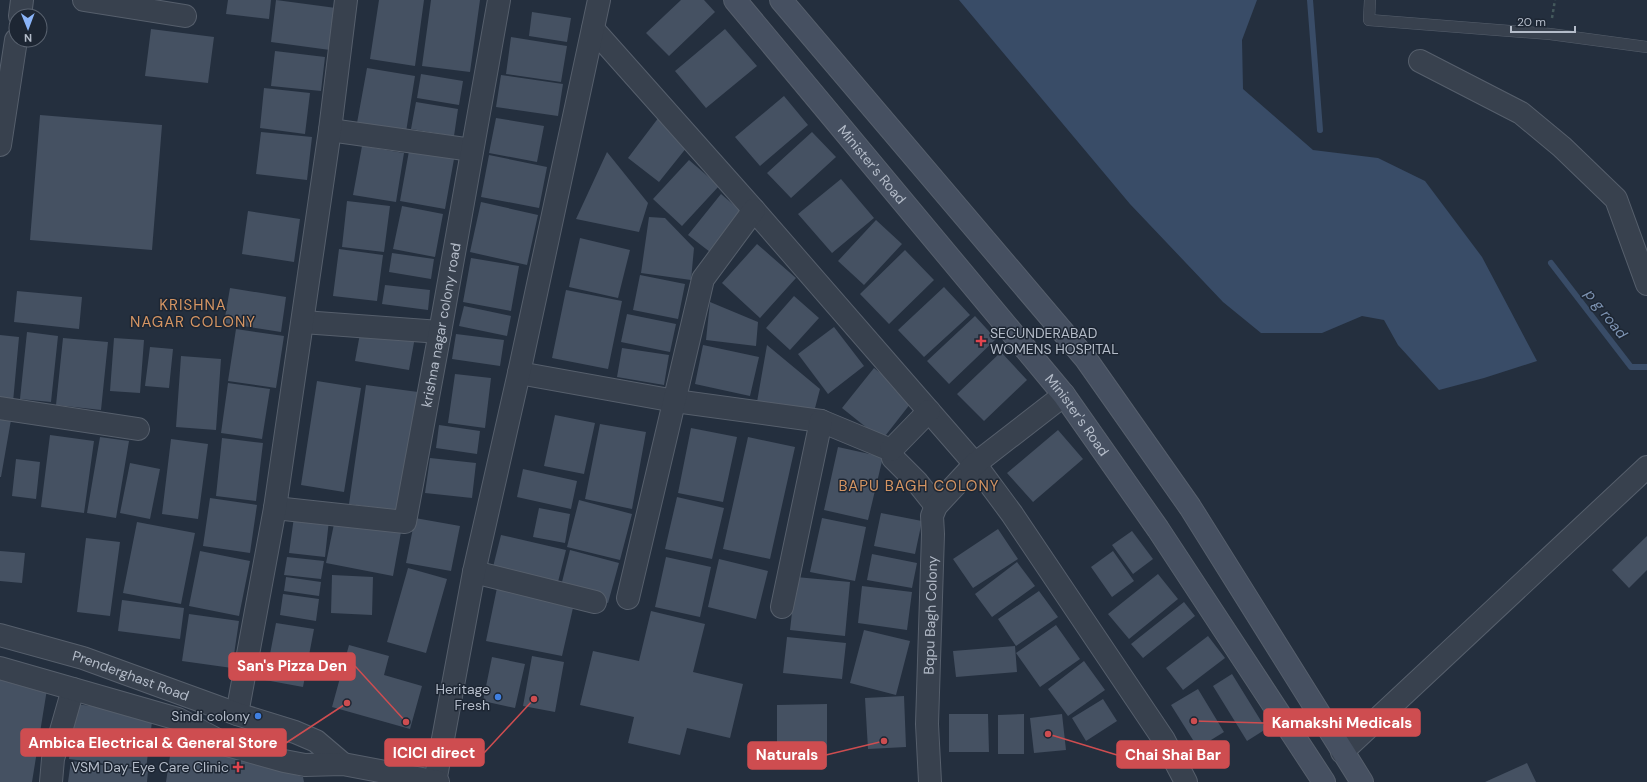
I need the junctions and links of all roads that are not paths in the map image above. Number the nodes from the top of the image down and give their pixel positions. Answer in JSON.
{"nodes":[{"id":1,"x":84,"y":0,"type":"edge"},
{"id":2,"x":346,"y":0,"type":"edge"},
{"id":3,"x":498,"y":0,"type":"edge"},
{"id":4,"x":600,"y":0,"type":"edge"},
{"id":5,"x":734,"y":0,"type":"edge"},
{"id":6,"x":781,"y":0,"type":"edge"},
{"id":7,"x":1370,"y":0,"type":"edge"},
{"id":8,"x":186,"y":16,"type":"dead end"},
{"id":9,"x":593,"y":29,"type":"junction"},
{"id":10,"x":1647,"y":47,"type":"edge"},
{"id":11,"x":15,"y":48,"type":"edge"},
{"id":12,"x":1420,"y":61,"type":"dead end"},
{"id":13,"x":330,"y":130,"type":"junction"},
{"id":14,"x":0,"y":145,"type":"edge"},
{"id":15,"x":472,"y":150,"type":"junction"},
{"id":16,"x":754,"y":210,"type":"junction"},
{"id":17,"x":1647,"y":284,"type":"edge"},
{"id":18,"x":303,"y":322,"type":"junction"},
{"id":19,"x":440,"y":332,"type":"junction"},
{"id":20,"x":519,"y":373,"type":"junction"},
{"id":21,"x":1064,"y":395,"type":"junction"},
{"id":22,"x":675,"y":401,"type":"junction"},
{"id":23,"x":0,"y":408,"type":"edge"},
{"id":24,"x":929,"y":411,"type":"junction"},
{"id":25,"x":821,"y":421,"type":"junction"},
{"id":26,"x":138,"y":429,"type":"dead end"},
{"id":27,"x":892,"y":450,"type":"junction"},
{"id":28,"x":975,"y":464,"type":"junction"},
{"id":29,"x":1647,"y":467,"type":"edge"},
{"id":30,"x":936,"y":506,"type":"junction"},
{"id":31,"x":276,"y":508,"type":"junction"},
{"id":32,"x":474,"y":572,"type":"junction"},
{"id":33,"x":628,"y":598,"type":"dead end"},
{"id":34,"x":595,"y":602,"type":"dead end"},
{"id":35,"x":782,"y":607,"type":"dead end"},
{"id":36,"x":0,"y":635,"type":"edge"},
{"id":37,"x":0,"y":668,"type":"edge"},
{"id":38,"x":73,"y":689,"type":"junction"},
{"id":39,"x":237,"y":714,"type":"junction"},
{"id":40,"x":1342,"y":752,"type":"junction"},
{"id":41,"x":343,"y":764,"type":"junction"},
{"id":42,"x":389,"y":778,"type":"edge"},
{"id":43,"x":1356,"y":780,"type":"edge"},
{"id":44,"x":50,"y":782,"type":"edge"},
{"id":45,"x":435,"y":782,"type":"edge"},
{"id":46,"x":438,"y":782,"type":"edge"},
{"id":47,"x":930,"y":782,"type":"edge"},
{"id":48,"x":1186,"y":782,"type":"edge"},
{"id":49,"x":1324,"y":782,"type":"edge"}],
"edges":[{"from":1,"to":8,"type":"street"},
{"from":2,"to":13,"type":"street"},
{"from":3,"to":15,"type":"street","name":"krishna nagar colony road"},
{"from":4,"to":9,"type":"street"},
{"from":5,"to":21,"type":"main road","name":"Minister's Road"},
{"from":6,"to":40,"type":"main road"},
{"from":7,"to":10,"type":"lane"},
{"from":9,"to":16,"type":"street"},
{"from":9,"to":20,"type":"street"},
{"from":11,"to":14,"type":"street"},
{"from":12,"to":17,"type":"street"},
{"from":13,"to":15,"type":"street"},
{"from":13,"to":18,"type":"street"},
{"from":15,"to":19,"type":"street","name":"krishna nagar colony road"},
{"from":16,"to":22,"type":"street"},
{"from":16,"to":24,"type":"street"},
{"from":18,"to":19,"type":"street"},
{"from":18,"to":31,"type":"street"},
{"from":19,"to":31,"type":"street","name":"krishna nagar colony road"},
{"from":20,"to":22,"type":"street"},
{"from":20,"to":32,"type":"street"},
{"from":21,"to":28,"type":"street"},
{"from":21,"to":49,"type":"main road","name":"Minister's Road"},
{"from":22,"to":25,"type":"street"},
{"from":22,"to":33,"type":"street"},
{"from":23,"to":26,"type":"street"},
{"from":24,"to":27,"type":"street"},
{"from":24,"to":28,"type":"street"},
{"from":25,"to":27,"type":"street"},
{"from":25,"to":35,"type":"street"},
{"from":27,"to":30,"type":"street"},
{"from":28,"to":30,"type":"street"},
{"from":28,"to":48,"type":"street"},
{"from":29,"to":40,"type":"street"},
{"from":30,"to":47,"type":"street","name":"Bqpu Bagh Colony"},
{"from":31,"to":39,"type":"street"},
{"from":32,"to":34,"type":"street"},
{"from":32,"to":45,"type":"street"},
{"from":36,"to":39,"type":"street","name":"Prenderghast Road"},
{"from":37,"to":38,"type":"street","name":"Prenderghast Road"},
{"from":38,"to":41,"type":"street","name":"Prenderghast Road"},
{"from":38,"to":44,"type":"street"},
{"from":39,"to":41,"type":"street","name":"Prenderghast Road"},
{"from":40,"to":43,"type":"main road"},
{"from":41,"to":42,"type":"street","name":"Prenderghast Road"},
{"from":42,"to":45,"type":"street","name":"Prenderghast Road"},
{"from":45,"to":46,"type":"street","name":"Prenderghast Road"}]}
